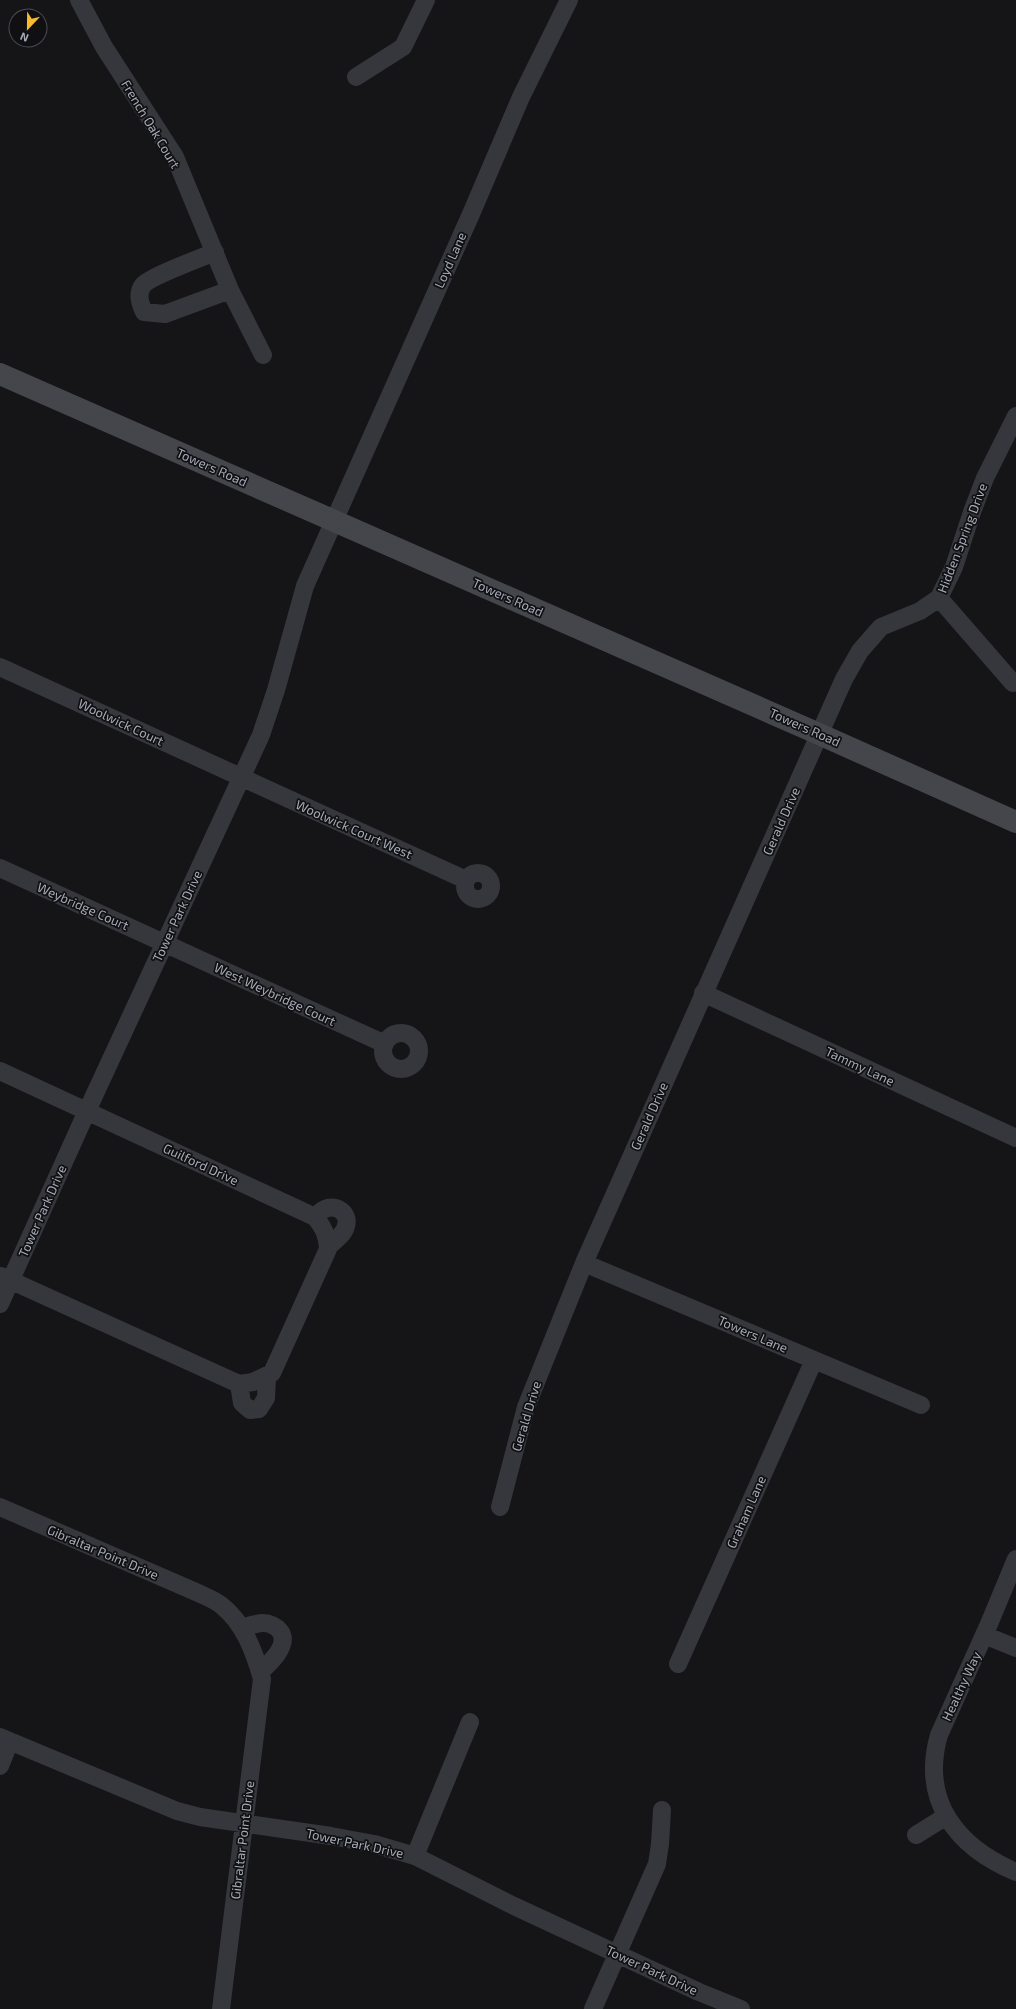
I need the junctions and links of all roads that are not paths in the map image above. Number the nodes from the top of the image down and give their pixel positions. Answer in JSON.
{"nodes":[{"id":1,"x":79,"y":0,"type":"edge"},
{"id":2,"x":426,"y":0,"type":"edge"},
{"id":3,"x":569,"y":0,"type":"edge"},
{"id":4,"x":356,"y":77,"type":"dead end"},
{"id":5,"x":214,"y":252,"type":"junction"},
{"id":6,"x":230,"y":290,"type":"junction"},
{"id":7,"x":264,"y":355,"type":"dead end"},
{"id":8,"x":0,"y":374,"type":"edge"},
{"id":9,"x":1016,"y":416,"type":"edge"},
{"id":10,"x":1010,"y":444,"type":"edge"},
{"id":11,"x":333,"y":520,"type":"junction"},
{"id":12,"x":939,"y":598,"type":"junction"},
{"id":13,"x":0,"y":667,"type":"edge"},
{"id":14,"x":1013,"y":683,"type":"dead end"},
{"id":15,"x":820,"y":734,"type":"junction"},
{"id":16,"x":241,"y":778,"type":"junction"},
{"id":17,"x":1016,"y":822,"type":"edge"},
{"id":18,"x":0,"y":868,"type":"edge"},
{"id":19,"x":466,"y":880,"type":"dead end"},
{"id":20,"x":165,"y":943,"type":"junction"},
{"id":21,"x":703,"y":993,"type":"junction"},
{"id":22,"x":385,"y":1044,"type":"dead end"},
{"id":23,"x":0,"y":1071,"type":"edge"},
{"id":24,"x":87,"y":1111,"type":"junction"},
{"id":25,"x":1016,"y":1138,"type":"edge"},
{"id":26,"x":315,"y":1217,"type":"junction"},
{"id":27,"x":328,"y":1247,"type":"junction"},
{"id":28,"x":584,"y":1263,"type":"junction"},
{"id":29,"x":5,"y":1278,"type":"edge"},
{"id":30,"x":0,"y":1304,"type":"edge"},
{"id":31,"x":814,"y":1360,"type":"junction"},
{"id":32,"x":267,"y":1377,"type":"junction"},
{"id":33,"x":239,"y":1384,"type":"junction"},
{"id":34,"x":921,"y":1405,"type":"dead end"},
{"id":35,"x":0,"y":1507,"type":"edge"},
{"id":36,"x":500,"y":1508,"type":"dead end"},
{"id":37,"x":1016,"y":1559,"type":"edge"},
{"id":38,"x":242,"y":1628,"type":"junction"},
{"id":39,"x":984,"y":1635,"type":"junction"},
{"id":40,"x":1016,"y":1648,"type":"edge"},
{"id":41,"x":678,"y":1664,"type":"dead end"},
{"id":42,"x":260,"y":1672,"type":"junction"},
{"id":43,"x":470,"y":1722,"type":"dead end"},
{"id":44,"x":5,"y":1739,"type":"edge"},
{"id":45,"x":0,"y":1766,"type":"edge"},
{"id":46,"x":662,"y":1810,"type":"dead end"},
{"id":47,"x":945,"y":1817,"type":"junction"},
{"id":48,"x":245,"y":1824,"type":"junction"},
{"id":49,"x":916,"y":1835,"type":"dead end"},
{"id":50,"x":415,"y":1856,"type":"junction"},
{"id":51,"x":1016,"y":1872,"type":"edge"},
{"id":52,"x":618,"y":1953,"type":"junction"},
{"id":53,"x":220,"y":2009,"type":"edge"},
{"id":54,"x":593,"y":2009,"type":"edge"},
{"id":55,"x":741,"y":2009,"type":"edge"}],
"edges":[{"from":1,"to":5,"type":"street","name":"French Oak Court"},
{"from":2,"to":4,"type":"street"},
{"from":3,"to":11,"type":"street","name":"Loyd Lane"},
{"from":5,"to":6,"type":"street","name":"French Oak Court"},
{"from":5,"to":6,"type":"street"},
{"from":6,"to":7,"type":"street","name":"French Oak Court"},
{"from":8,"to":11,"type":"main road","name":"Towers Road"},
{"from":9,"to":10,"type":"street","name":"Hidden Spring Drive"},
{"from":10,"to":12,"type":"street","name":"Hidden Spring Drive"},
{"from":11,"to":15,"type":"main road","name":"Towers Road"},
{"from":11,"to":16,"type":"street","name":"Tower Park Drive"},
{"from":12,"to":14,"type":"street"},
{"from":12,"to":15,"type":"street","name":"Hidden Spring Drive"},
{"from":13,"to":16,"type":"street","name":"Woolwick Court"},
{"from":15,"to":17,"type":"main road","name":"Towers Road"},
{"from":15,"to":21,"type":"street","name":"Gerald Drive"},
{"from":16,"to":19,"type":"street","name":"Woolwick Court West"},
{"from":16,"to":20,"type":"street","name":"Tower Park Drive"},
{"from":18,"to":20,"type":"street","name":"Weybridge Court"},
{"from":20,"to":22,"type":"street","name":"West Weybridge Court"},
{"from":20,"to":24,"type":"street","name":"Tower Park Drive"},
{"from":21,"to":25,"type":"street","name":"Tammy Lane"},
{"from":21,"to":28,"type":"street","name":"Gerald Drive"},
{"from":23,"to":24,"type":"street","name":"Guilford Drive"},
{"from":24,"to":26,"type":"street","name":"Guilford Drive"},
{"from":24,"to":29,"type":"street","name":"Tower Park Drive"},
{"from":26,"to":27,"type":"street"},
{"from":26,"to":27,"type":"street"},
{"from":27,"to":32,"type":"street"},
{"from":28,"to":31,"type":"street","name":"Towers Lane"},
{"from":28,"to":36,"type":"street","name":"Gerald Drive"},
{"from":29,"to":30,"type":"street","name":"Tower Park Drive"},
{"from":29,"to":33,"type":"street"},
{"from":31,"to":34,"type":"street","name":"Towers Lane"},
{"from":31,"to":41,"type":"street","name":"Graham Lane"},
{"from":32,"to":33,"type":"street"},
{"from":32,"to":33,"type":"street"},
{"from":35,"to":38,"type":"street","name":"Gibraltar Point Drive"},
{"from":37,"to":39,"type":"street","name":"Healthy Way"},
{"from":38,"to":42,"type":"street","name":"Gibraltar Point Drive"},
{"from":38,"to":42,"type":"street"},
{"from":39,"to":40,"type":"street"},
{"from":39,"to":47,"type":"street","name":"Healthy Way"},
{"from":42,"to":48,"type":"street","name":"Gibraltar Point Drive"},
{"from":43,"to":50,"type":"street"},
{"from":44,"to":45,"type":"street"},
{"from":44,"to":48,"type":"street","name":"Tower Park Drive"},
{"from":46,"to":52,"type":"street"},
{"from":47,"to":49,"type":"street"},
{"from":47,"to":51,"type":"street","name":"Healthy Way"},
{"from":48,"to":50,"type":"street","name":"Tower Park Drive"},
{"from":48,"to":53,"type":"street","name":"Gibraltar Point Drive"},
{"from":50,"to":52,"type":"street","name":"Tower Park Drive"},
{"from":52,"to":54,"type":"street"},
{"from":52,"to":55,"type":"street","name":"Tower Park Drive"}]}
